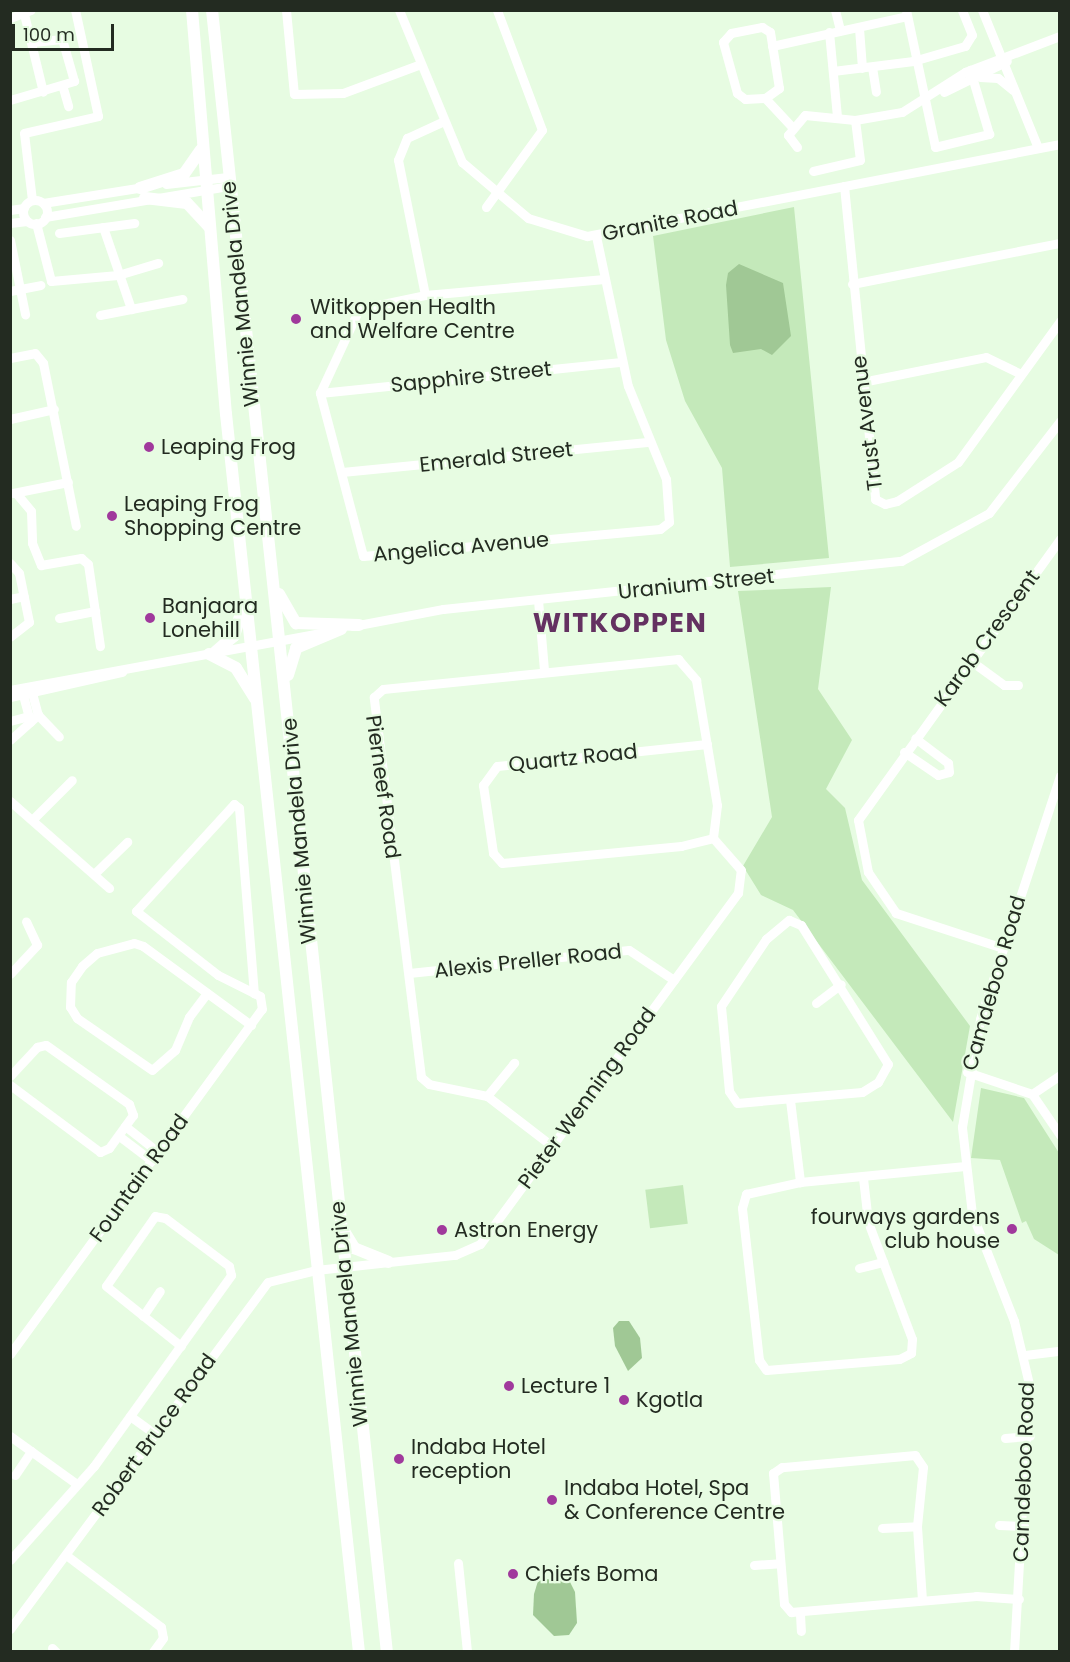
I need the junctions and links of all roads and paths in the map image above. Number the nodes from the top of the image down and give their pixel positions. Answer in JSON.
{"nodes":[{"id":1,"x":75,"y":10,"type":"edge"},
{"id":2,"x":192,"y":10,"type":"edge"},
{"id":3,"x":212,"y":10,"type":"edge"},
{"id":4,"x":286,"y":10,"type":"edge"},
{"id":5,"x":399,"y":10,"type":"edge"},
{"id":6,"x":497,"y":10,"type":"edge"},
{"id":7,"x":836,"y":10,"type":"edge"},
{"id":8,"x":962,"y":10,"type":"edge"},
{"id":9,"x":982,"y":10,"type":"edge"},
{"id":10,"x":27,"y":12,"type":"edge"},
{"id":11,"x":907,"y":13,"type":"edge"},
{"id":12,"x":10,"y":18,"type":"edge"},
{"id":13,"x":859,"y":28,"type":"junction"},
{"id":14,"x":840,"y":30,"type":"junction"},
{"id":15,"x":829,"y":32,"type":"junction"},
{"id":16,"x":1059,"y":36,"type":"edge"},
{"id":17,"x":31,"y":42,"type":"junction"},
{"id":18,"x":772,"y":46,"type":"junction"},
{"id":19,"x":1003,"y":60,"type":"junction"},
{"id":20,"x":913,"y":61,"type":"junction"},
{"id":21,"x":421,"y":64,"type":"junction"},
{"id":22,"x":862,"y":68,"type":"junction"},
{"id":23,"x":873,"y":68,"type":"junction"},
{"id":24,"x":833,"y":71,"type":"junction"},
{"id":25,"x":974,"y":76,"type":"junction"},
{"id":26,"x":63,"y":88,"type":"junction"},
{"id":27,"x":43,"y":92,"type":"junction"},
{"id":28,"x":876,"y":92,"type":"dead end"},
{"id":29,"x":1015,"y":92,"type":"junction"},
{"id":30,"x":765,"y":98,"type":"junction"},
{"id":31,"x":10,"y":100,"type":"edge"},
{"id":32,"x":927,"y":100,"type":"junction"},
{"id":33,"x":68,"y":106,"type":"dead end"},
{"id":34,"x":837,"y":116,"type":"junction"},
{"id":35,"x":855,"y":120,"type":"junction"},
{"id":36,"x":444,"y":121,"type":"junction"},
{"id":37,"x":792,"y":127,"type":"junction"},
{"id":38,"x":1059,"y":144,"type":"edge"},
{"id":39,"x":797,"y":147,"type":"dead end"},
{"id":40,"x":1038,"y":148,"type":"junction"},
{"id":41,"x":202,"y":149,"type":"junction"},
{"id":42,"x":813,"y":171,"type":"dead end"},
{"id":43,"x":228,"y":181,"type":"junction"},
{"id":44,"x":205,"y":184,"type":"junction"},
{"id":45,"x":844,"y":186,"type":"junction"},
{"id":46,"x":496,"y":192,"type":"junction"},
{"id":47,"x":142,"y":193,"type":"junction"},
{"id":48,"x":32,"y":200,"type":"junction"},
{"id":49,"x":43,"y":203,"type":"junction"},
{"id":50,"x":486,"y":207,"type":"dead end"},
{"id":51,"x":24,"y":208,"type":"junction"},
{"id":52,"x":10,"y":210,"type":"edge"},
{"id":53,"x":45,"y":217,"type":"junction"},
{"id":54,"x":32,"y":222,"type":"junction"},
{"id":55,"x":10,"y":223,"type":"edge"},
{"id":56,"x":134,"y":223,"type":"dead end"},
{"id":57,"x":103,"y":227,"type":"junction"},
{"id":58,"x":210,"y":228,"type":"junction"},
{"id":59,"x":59,"y":233,"type":"dead end"},
{"id":60,"x":596,"y":236,"type":"junction"},
{"id":61,"x":10,"y":240,"type":"edge"},
{"id":62,"x":1059,"y":243,"type":"edge"},
{"id":63,"x":158,"y":263,"type":"dead end"},
{"id":64,"x":118,"y":275,"type":"junction"},
{"id":65,"x":604,"y":279,"type":"junction"},
{"id":66,"x":852,"y":284,"type":"junction"},
{"id":67,"x":40,"y":285,"type":"dead end"},
{"id":68,"x":15,"y":290,"type":"edge"},
{"id":69,"x":425,"y":295,"type":"junction"},
{"id":70,"x":182,"y":299,"type":"dead end"},
{"id":71,"x":131,"y":309,"type":"junction"},
{"id":72,"x":25,"y":314,"type":"dead end"},
{"id":73,"x":100,"y":315,"type":"dead end"},
{"id":74,"x":1059,"y":321,"type":"edge"},
{"id":75,"x":10,"y":358,"type":"edge"},
{"id":76,"x":621,"y":362,"type":"junction"},
{"id":77,"x":1021,"y":374,"type":"junction"},
{"id":78,"x":862,"y":382,"type":"junction"},
{"id":79,"x":320,"y":393,"type":"junction"},
{"id":80,"x":54,"y":409,"type":"junction"},
{"id":81,"x":10,"y":419,"type":"edge"},
{"id":82,"x":1059,"y":421,"type":"edge"},
{"id":83,"x":1059,"y":429,"type":"edge"},
{"id":84,"x":1048,"y":438,"type":"junction"},
{"id":85,"x":650,"y":442,"type":"junction"},
{"id":86,"x":342,"y":472,"type":"junction"},
{"id":87,"x":68,"y":482,"type":"junction"},
{"id":88,"x":32,"y":489,"type":"junction"},
{"id":89,"x":13,"y":493,"type":"edge"},
{"id":90,"x":28,"y":504,"type":"junction"},
{"id":91,"x":76,"y":526,"type":"dead end"},
{"id":92,"x":1059,"y":539,"type":"edge"},
{"id":93,"x":10,"y":563,"type":"edge"},
{"id":94,"x":272,"y":564,"type":"junction"},
{"id":95,"x":243,"y":579,"type":"junction"},
{"id":96,"x":24,"y":597,"type":"junction"},
{"id":97,"x":10,"y":599,"type":"edge"},
{"id":98,"x":538,"y":600,"type":"junction"},
{"id":99,"x":95,"y":611,"type":"junction"},
{"id":100,"x":59,"y":618,"type":"dead end"},
{"id":101,"x":359,"y":625,"type":"junction"},
{"id":102,"x":345,"y":628,"type":"junction"},
{"id":103,"x":10,"y":637,"type":"edge"},
{"id":104,"x":278,"y":641,"type":"junction"},
{"id":105,"x":100,"y":646,"type":"dead end"},
{"id":106,"x":251,"y":646,"type":"junction"},
{"id":107,"x":211,"y":654,"type":"junction"},
{"id":108,"x":971,"y":661,"type":"junction"},
{"id":109,"x":544,"y":670,"type":"junction"},
{"id":110,"x":122,"y":672,"type":"junction"},
{"id":111,"x":1018,"y":685,"type":"dead end"},
{"id":112,"x":10,"y":690,"type":"edge"},
{"id":113,"x":28,"y":694,"type":"junction"},
{"id":114,"x":10,"y":697,"type":"edge"},
{"id":115,"x":286,"y":697,"type":"junction"},
{"id":116,"x":257,"y":702,"type":"junction"},
{"id":117,"x":32,"y":718,"type":"junction"},
{"id":118,"x":10,"y":721,"type":"edge"},
{"id":119,"x":59,"y":736,"type":"dead end"},
{"id":120,"x":915,"y":738,"type":"junction"},
{"id":121,"x":10,"y":740,"type":"edge"},
{"id":122,"x":707,"y":744,"type":"junction"},
{"id":123,"x":904,"y":752,"type":"junction"},
{"id":124,"x":1059,"y":776,"type":"edge"},
{"id":125,"x":72,"y":780,"type":"dead end"},
{"id":126,"x":10,"y":801,"type":"edge"},
{"id":127,"x":35,"y":817,"type":"junction"},
{"id":128,"x":713,"y":838,"type":"junction"},
{"id":129,"x":127,"y":842,"type":"dead end"},
{"id":130,"x":95,"y":873,"type":"junction"},
{"id":131,"x":109,"y":888,"type":"dead end"},
{"id":132,"x":26,"y":921,"type":"dead end"},
{"id":133,"x":1003,"y":948,"type":"junction"},
{"id":134,"x":409,"y":973,"type":"junction"},
{"id":135,"x":10,"y":974,"type":"edge"},
{"id":136,"x":674,"y":980,"type":"junction"},
{"id":137,"x":841,"y":984,"type":"junction"},
{"id":138,"x":207,"y":993,"type":"junction"},
{"id":139,"x":254,"y":993,"type":"junction"},
{"id":140,"x":816,"y":1003,"type":"dead end"},
{"id":141,"x":251,"y":1025,"type":"junction"},
{"id":142,"x":514,"y":1063,"type":"dead end"},
{"id":143,"x":967,"y":1072,"type":"junction"},
{"id":144,"x":1059,"y":1075,"type":"edge"},
{"id":145,"x":10,"y":1076,"type":"edge"},
{"id":146,"x":10,"y":1085,"type":"edge"},
{"id":147,"x":1032,"y":1094,"type":"junction"},
{"id":148,"x":487,"y":1096,"type":"junction"},
{"id":149,"x":790,"y":1100,"type":"junction"},
{"id":150,"x":125,"y":1126,"type":"junction"},
{"id":151,"x":1059,"y":1135,"type":"edge"},
{"id":152,"x":119,"y":1136,"type":"junction"},
{"id":153,"x":552,"y":1146,"type":"junction"},
{"id":154,"x":158,"y":1152,"type":"junction"},
{"id":155,"x":152,"y":1161,"type":"junction"},
{"id":156,"x":965,"y":1166,"type":"junction"},
{"id":157,"x":863,"y":1178,"type":"junction"},
{"id":158,"x":800,"y":1182,"type":"junction"},
{"id":159,"x":339,"y":1222,"type":"junction"},
{"id":160,"x":388,"y":1262,"type":"junction"},
{"id":161,"x":883,"y":1262,"type":"junction"},
{"id":162,"x":344,"y":1267,"type":"junction"},
{"id":163,"x":859,"y":1268,"type":"dead end"},
{"id":164,"x":316,"y":1270,"type":"junction"},
{"id":165,"x":160,"y":1291,"type":"dead end"},
{"id":166,"x":143,"y":1316,"type":"junction"},
{"id":167,"x":180,"y":1346,"type":"junction"},
{"id":168,"x":1059,"y":1351,"type":"edge"},
{"id":169,"x":10,"y":1354,"type":"edge"},
{"id":170,"x":1025,"y":1355,"type":"junction"},
{"id":171,"x":130,"y":1416,"type":"junction"},
{"id":172,"x":155,"y":1434,"type":"junction"},
{"id":173,"x":10,"y":1436,"type":"edge"},
{"id":174,"x":1029,"y":1436,"type":"junction"},
{"id":175,"x":1005,"y":1438,"type":"dead end"},
{"id":176,"x":31,"y":1451,"type":"junction"},
{"id":177,"x":15,"y":1475,"type":"dead end"},
{"id":178,"x":74,"y":1482,"type":"junction"},
{"id":179,"x":999,"y":1525,"type":"dead end"},
{"id":180,"x":917,"y":1526,"type":"junction"},
{"id":181,"x":1024,"y":1526,"type":"junction"},
{"id":182,"x":882,"y":1528,"type":"dead end"},
{"id":183,"x":66,"y":1555,"type":"junction"},
{"id":184,"x":10,"y":1560,"type":"edge"},
{"id":185,"x":458,"y":1563,"type":"dead end"},
{"id":186,"x":780,"y":1563,"type":"junction"},
{"id":187,"x":754,"y":1565,"type":"dead end"},
{"id":188,"x":1019,"y":1599,"type":"junction"},
{"id":189,"x":922,"y":1600,"type":"junction"},
{"id":190,"x":800,"y":1614,"type":"junction"},
{"id":191,"x":14,"y":1615,"type":"edge"},
{"id":192,"x":10,"y":1629,"type":"edge"},
{"id":193,"x":801,"y":1631,"type":"dead end"},
{"id":194,"x":153,"y":1652,"type":"edge"},
{"id":195,"x":359,"y":1652,"type":"edge"},
{"id":196,"x":387,"y":1652,"type":"edge"},
{"id":197,"x":467,"y":1652,"type":"edge"},
{"id":198,"x":1014,"y":1652,"type":"edge"}],
"edges":[{"from":1,"to":48,"type":"street"},
{"from":2,"to":41,"type":"main road","name":"Winnie Mandela Drive"},
{"from":3,"to":43,"type":"main road","name":"Winnie Mandela Drive"},
{"from":4,"to":21,"type":"street"},
{"from":5,"to":21,"type":"street","name":"Granite Road"},
{"from":6,"to":46,"type":"street"},
{"from":7,"to":14,"type":"street"},
{"from":8,"to":20,"type":"street"},
{"from":9,"to":19,"type":"street"},
{"from":10,"to":12,"type":"street"},
{"from":10,"to":17,"type":"street"},
{"from":11,"to":13,"type":"street"},
{"from":11,"to":20,"type":"street"},
{"from":13,"to":14,"type":"street"},
{"from":13,"to":22,"type":"street"},
{"from":14,"to":15,"type":"street"},
{"from":15,"to":18,"type":"street"},
{"from":15,"to":24,"type":"street"},
{"from":16,"to":19,"type":"street"},
{"from":17,"to":26,"type":"street"},
{"from":17,"to":27,"type":"street"},
{"from":18,"to":30,"type":"street"},
{"from":18,"to":30,"type":"street"},
{"from":19,"to":25,"type":"street"},
{"from":19,"to":29,"type":"street"},
{"from":20,"to":23,"type":"street"},
{"from":20,"to":32,"type":"street"},
{"from":21,"to":36,"type":"street","name":"Granite Road"},
{"from":22,"to":23,"type":"street"},
{"from":22,"to":24,"type":"street"},
{"from":23,"to":28,"type":"street"},
{"from":24,"to":34,"type":"street"},
{"from":25,"to":29,"type":"street"},
{"from":25,"to":32,"type":"street"},
{"from":25,"to":32,"type":"street"},
{"from":26,"to":27,"type":"street"},
{"from":26,"to":33,"type":"street"},
{"from":27,"to":31,"type":"street"},
{"from":29,"to":40,"type":"street"},
{"from":30,"to":37,"type":"street"},
{"from":32,"to":35,"type":"street"},
{"from":34,"to":35,"type":"street"},
{"from":34,"to":37,"type":"street"},
{"from":35,"to":42,"type":"street"},
{"from":36,"to":46,"type":"street","name":"Granite Road"},
{"from":36,"to":69,"type":"street"},
{"from":37,"to":39,"type":"street"},
{"from":38,"to":40,"type":"street","name":"Granite Road"},
{"from":40,"to":45,"type":"street","name":"Granite Road"},
{"from":41,"to":44,"type":"main road","name":"Winnie Mandela Drive"},
{"from":41,"to":47,"type":"main road"},
{"from":43,"to":44,"type":"street"},
{"from":43,"to":94,"type":"main road","name":"Winnie Mandela Drive"},
{"from":44,"to":47,"type":"street"},
{"from":44,"to":58,"type":"main road","name":"Winnie Mandela Drive"},
{"from":45,"to":60,"type":"street","name":"Granite Road"},
{"from":45,"to":66,"type":"street","name":"Trust Avenue"},
{"from":46,"to":50,"type":"street"},
{"from":46,"to":60,"type":"street","name":"Granite Road"},
{"from":47,"to":49,"type":"street"},
{"from":47,"to":53,"type":"street"},
{"from":47,"to":58,"type":"main road"},
{"from":48,"to":49,"type":"street"},
{"from":48,"to":51,"type":"street"},
{"from":49,"to":53,"type":"street"},
{"from":51,"to":52,"type":"street"},
{"from":51,"to":54,"type":"street"},
{"from":53,"to":54,"type":"street"},
{"from":54,"to":55,"type":"street"},
{"from":54,"to":64,"type":"street"},
{"from":56,"to":57,"type":"street"},
{"from":57,"to":59,"type":"street"},
{"from":57,"to":64,"type":"street"},
{"from":58,"to":95,"type":"main road","name":"Winnie Mandela Drive"},
{"from":60,"to":65,"type":"street","name":"Angelica Avenue"},
{"from":61,"to":68,"type":"street"},
{"from":62,"to":66,"type":"street"},
{"from":63,"to":64,"type":"street"},
{"from":64,"to":71,"type":"street"},
{"from":65,"to":69,"type":"street"},
{"from":65,"to":76,"type":"street","name":"Angelica Avenue"},
{"from":66,"to":78,"type":"street","name":"Trust Avenue"},
{"from":67,"to":68,"type":"street"},
{"from":68,"to":72,"type":"street"},
{"from":69,"to":79,"type":"street"},
{"from":70,"to":71,"type":"street"},
{"from":71,"to":73,"type":"street"},
{"from":74,"to":77,"type":"street","name":"Trust Avenue"},
{"from":75,"to":80,"type":"street"},
{"from":76,"to":79,"type":"street","name":"Sapphire Street"},
{"from":76,"to":85,"type":"street","name":"Angelica Avenue"},
{"from":77,"to":78,"type":"street"},
{"from":77,"to":78,"type":"street","name":"Trust Avenue"},
{"from":79,"to":86,"type":"street","name":"Angelica Avenue"},
{"from":80,"to":81,"type":"street"},
{"from":80,"to":87,"type":"street"},
{"from":82,"to":84,"type":"street","name":"Uranium Street"},
{"from":83,"to":84,"type":"street"},
{"from":84,"to":98,"type":"street","name":"Uranium Street"},
{"from":85,"to":86,"type":"street","name":"Emerald Street"},
{"from":85,"to":86,"type":"street","name":"Angelica Avenue"},
{"from":87,"to":88,"type":"street"},
{"from":87,"to":91,"type":"street"},
{"from":88,"to":89,"type":"street"},
{"from":88,"to":90,"type":"street"},
{"from":89,"to":90,"type":"street"},
{"from":90,"to":99,"type":"street"},
{"from":92,"to":108,"type":"street","name":"Karob Crescent"},
{"from":93,"to":96,"type":"street"},
{"from":94,"to":101,"type":"main road"},
{"from":94,"to":104,"type":"main road","name":"Winnie Mandela Drive"},
{"from":95,"to":106,"type":"main road","name":"Winnie Mandela Drive"},
{"from":95,"to":107,"type":"main road"},
{"from":96,"to":97,"type":"street"},
{"from":96,"to":103,"type":"street"},
{"from":98,"to":101,"type":"street","name":"Uranium Street"},
{"from":98,"to":109,"type":"street"},
{"from":99,"to":100,"type":"street"},
{"from":99,"to":105,"type":"street"},
{"from":101,"to":102,"type":"street","name":"Uranium Street"},
{"from":102,"to":104,"type":"street","name":"Uranium Street"},
{"from":102,"to":115,"type":"main road"},
{"from":104,"to":106,"type":"street","name":"Uranium Street"},
{"from":104,"to":115,"type":"main road","name":"Winnie Mandela Drive"},
{"from":106,"to":107,"type":"street","name":"Uranium Street"},
{"from":106,"to":116,"type":"main road","name":"Winnie Mandela Drive"},
{"from":107,"to":110,"type":"street","name":"Uranium Street"},
{"from":107,"to":116,"type":"main road"},
{"from":108,"to":111,"type":"street"},
{"from":108,"to":120,"type":"street","name":"Karob Crescent"},
{"from":109,"to":122,"type":"street","name":"Pierneef Road"},
{"from":109,"to":134,"type":"street","name":"Pierneef Road"},
{"from":110,"to":112,"type":"street"},
{"from":110,"to":113,"type":"street"},
{"from":113,"to":114,"type":"street"},
{"from":113,"to":117,"type":"street"},
{"from":115,"to":159,"type":"main road","name":"Winnie Mandela Drive"},
{"from":116,"to":164,"type":"main road","name":"Winnie Mandela Drive"},
{"from":117,"to":118,"type":"street"},
{"from":117,"to":119,"type":"street"},
{"from":117,"to":121,"type":"street"},
{"from":120,"to":123,"type":"street","name":"Karob Crescent"},
{"from":120,"to":123,"type":"street"},
{"from":122,"to":128,"type":"street","name":"Pierneef Road"},
{"from":122,"to":128,"type":"street","name":"Quartz Road"},
{"from":123,"to":133,"type":"street","name":"Karob Crescent"},
{"from":124,"to":133,"type":"street","name":"Camdeboo Road"},
{"from":125,"to":127,"type":"street"},
{"from":126,"to":127,"type":"street"},
{"from":127,"to":130,"type":"street"},
{"from":128,"to":136,"type":"street","name":"Pieter Wenning Road"},
{"from":129,"to":130,"type":"street"},
{"from":130,"to":131,"type":"street"},
{"from":132,"to":135,"type":"street"},
{"from":133,"to":143,"type":"street","name":"Camdeboo Road"},
{"from":134,"to":136,"type":"street","name":"Alexis Preller Road"},
{"from":134,"to":148,"type":"street","name":"Pierneef Road"},
{"from":136,"to":153,"type":"street","name":"Pieter Wenning Road"},
{"from":137,"to":140,"type":"street"},
{"from":137,"to":149,"type":"street"},
{"from":137,"to":149,"type":"street"},
{"from":138,"to":138,"type":"street"},
{"from":138,"to":141,"type":"street"},
{"from":139,"to":139,"type":"street"},
{"from":139,"to":141,"type":"street","name":"Fountain Road"},
{"from":141,"to":154,"type":"street","name":"Fountain Road"},
{"from":142,"to":148,"type":"street"},
{"from":143,"to":147,"type":"street"},
{"from":143,"to":156,"type":"street","name":"Camdeboo Road"},
{"from":144,"to":147,"type":"street"},
{"from":145,"to":150,"type":"street"},
{"from":146,"to":152,"type":"street"},
{"from":147,"to":151,"type":"street"},
{"from":148,"to":153,"type":"street","name":"Pierneef Road"},
{"from":149,"to":158,"type":"street"},
{"from":150,"to":152,"type":"street"},
{"from":150,"to":154,"type":"street"},
{"from":152,"to":155,"type":"street"},
{"from":153,"to":160,"type":"street","name":"Pieter Wenning Road"},
{"from":154,"to":155,"type":"street","name":"Fountain Road"},
{"from":155,"to":169,"type":"street","name":"Fountain Road"},
{"from":156,"to":157,"type":"street"},
{"from":156,"to":170,"type":"street","name":"Camdeboo Road"},
{"from":157,"to":158,"type":"street"},
{"from":157,"to":161,"type":"street"},
{"from":158,"to":161,"type":"street"},
{"from":159,"to":160,"type":"main road"},
{"from":159,"to":162,"type":"main road","name":"Winnie Mandela Drive"},
{"from":160,"to":162,"type":"street","name":"Pieter Wenning Road"},
{"from":161,"to":163,"type":"street"},
{"from":162,"to":164,"type":"street","name":"Robert Bruce Road"},
{"from":162,"to":196,"type":"main road","name":"Winnie Mandela Drive"},
{"from":164,"to":172,"type":"street","name":"Robert Bruce Road"},
{"from":164,"to":195,"type":"main road","name":"Winnie Mandela Drive"},
{"from":165,"to":166,"type":"street"},
{"from":166,"to":167,"type":"street"},
{"from":166,"to":167,"type":"street"},
{"from":167,"to":171,"type":"street"},
{"from":168,"to":170,"type":"street"},
{"from":170,"to":174,"type":"street","name":"Camdeboo Road"},
{"from":171,"to":172,"type":"street"},
{"from":171,"to":178,"type":"street"},
{"from":172,"to":183,"type":"street","name":"Robert Bruce Road"},
{"from":173,"to":176,"type":"street"},
{"from":174,"to":175,"type":"street"},
{"from":174,"to":181,"type":"street","name":"Camdeboo Road"},
{"from":176,"to":177,"type":"street"},
{"from":176,"to":178,"type":"street"},
{"from":178,"to":184,"type":"street"},
{"from":179,"to":181,"type":"street"},
{"from":180,"to":182,"type":"street"},
{"from":180,"to":186,"type":"street"},
{"from":180,"to":189,"type":"street"},
{"from":181,"to":188,"type":"street","name":"Camdeboo Road"},
{"from":183,"to":191,"type":"street","name":"Robert Bruce Road"},
{"from":183,"to":194,"type":"street"},
{"from":185,"to":197,"type":"street"},
{"from":186,"to":187,"type":"street"},
{"from":186,"to":190,"type":"street"},
{"from":188,"to":189,"type":"street"},
{"from":188,"to":198,"type":"street","name":"Camdeboo Road"},
{"from":189,"to":190,"type":"street"},
{"from":190,"to":193,"type":"street"},
{"from":191,"to":192,"type":"street","name":"Robert Bruce Road"}]}
